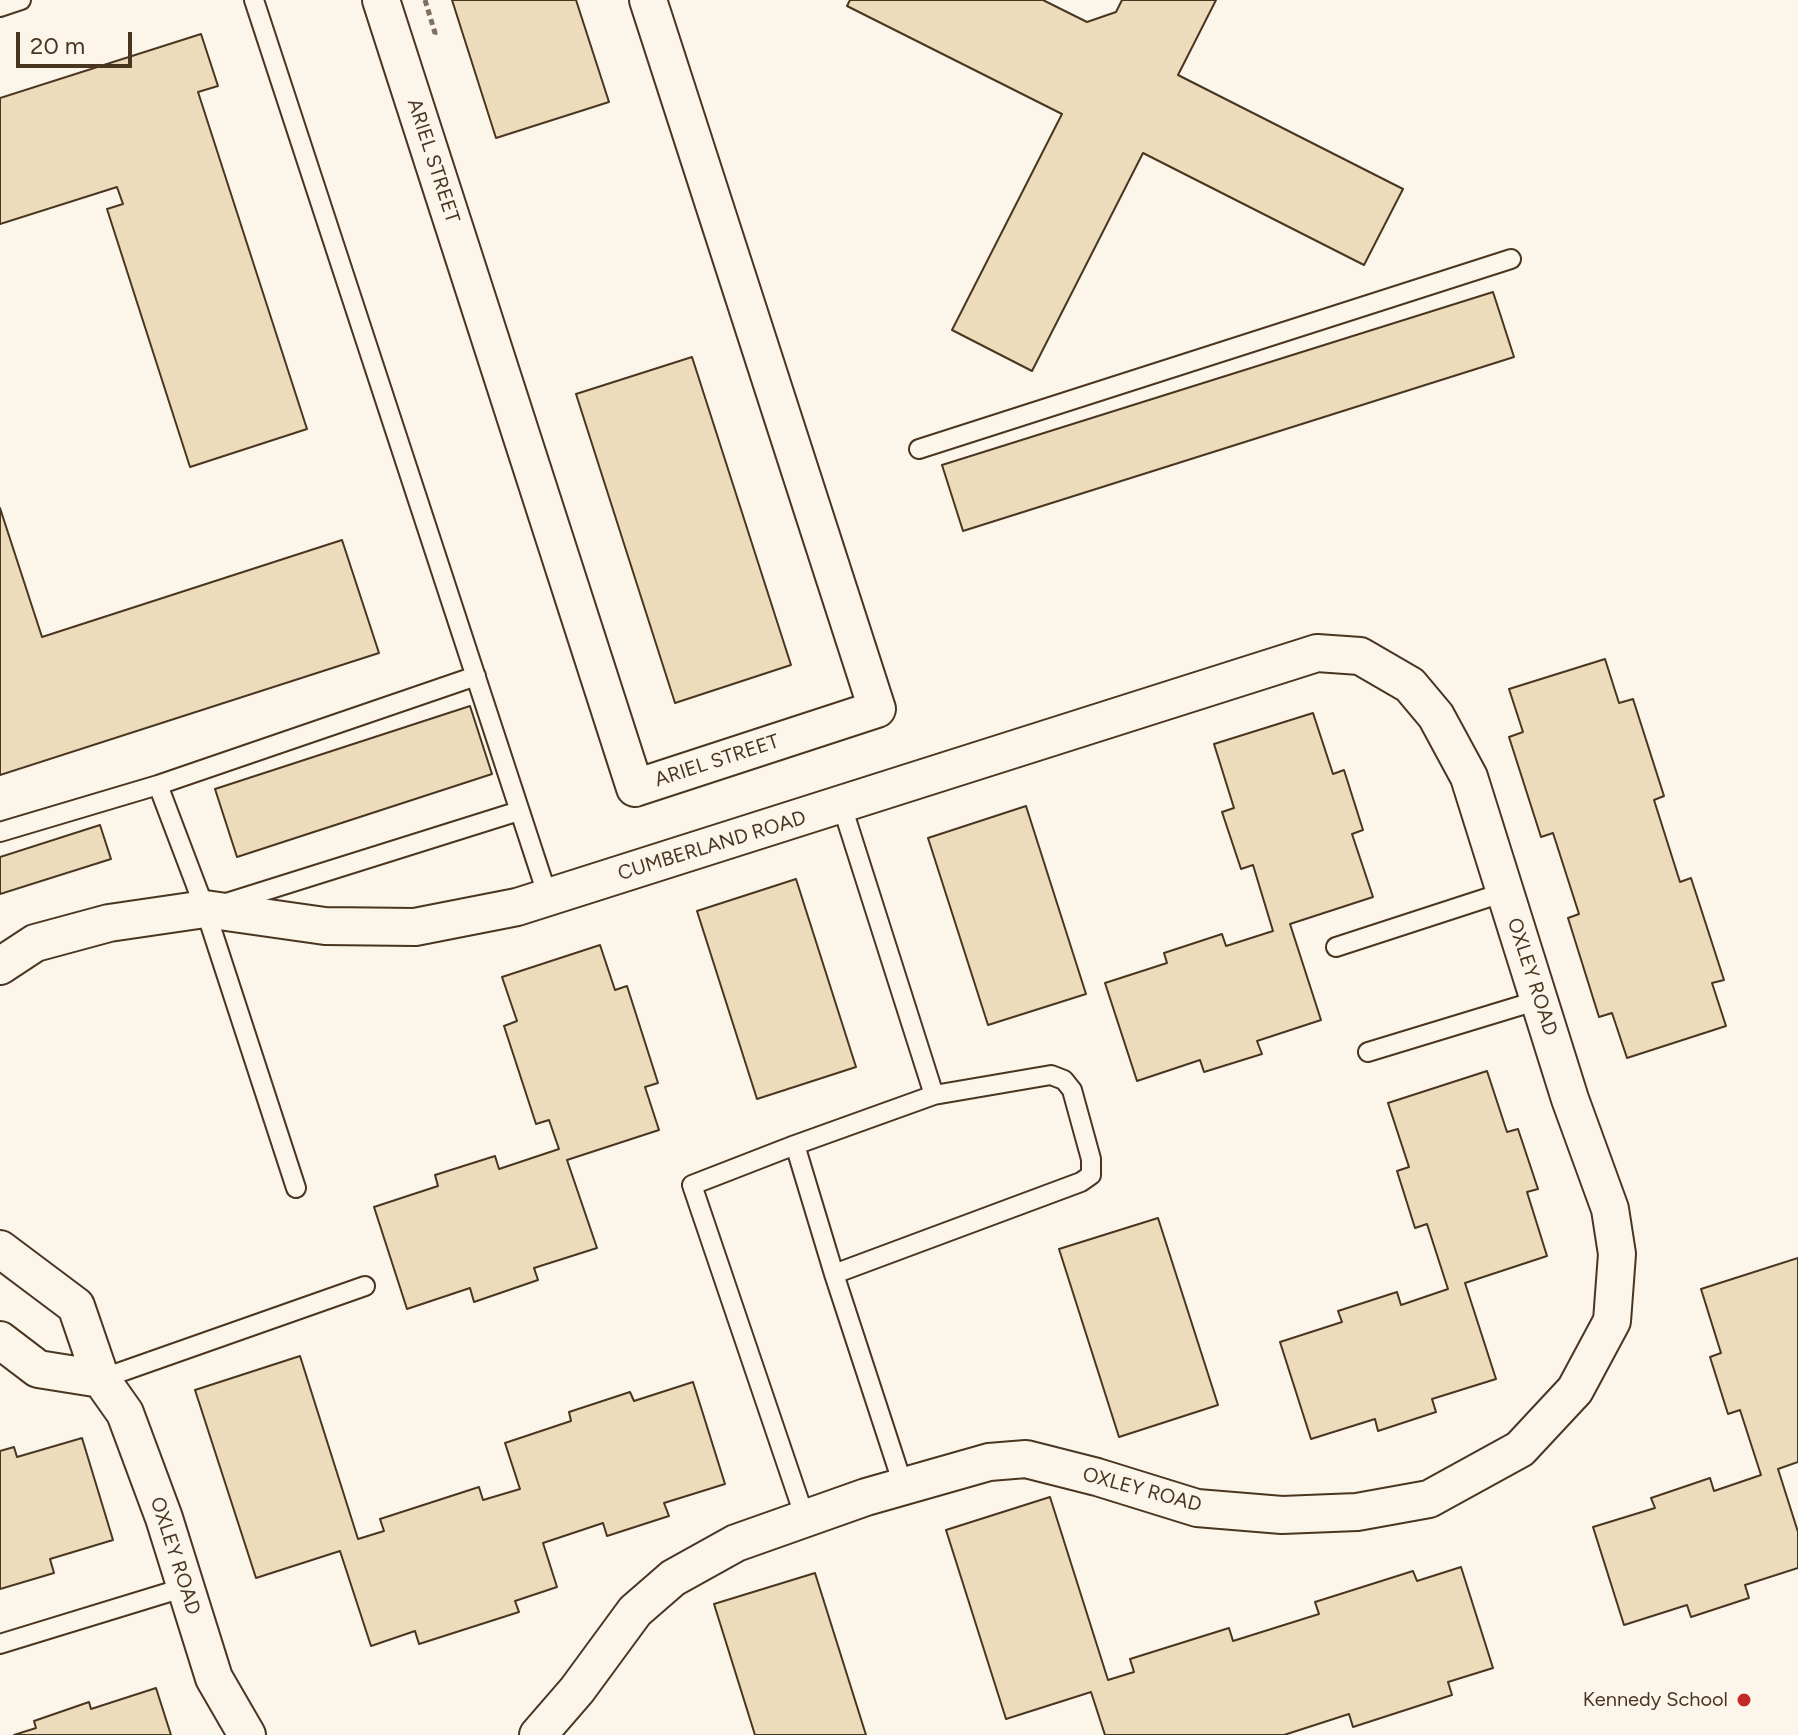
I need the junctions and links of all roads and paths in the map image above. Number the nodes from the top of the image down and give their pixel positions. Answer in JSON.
{"nodes":[{"id":1,"x":21,"y":0,"type":"edge"},
{"id":2,"x":254,"y":0,"type":"edge"},
{"id":3,"x":381,"y":0,"type":"edge"},
{"id":4,"x":648,"y":0,"type":"edge"},
{"id":5,"x":0,"y":7,"type":"edge"},
{"id":6,"x":1511,"y":259,"type":"dead end"},
{"id":7,"x":919,"y":449,"type":"dead end"},
{"id":8,"x":476,"y":676,"type":"junction"},
{"id":9,"x":1410,"y":685,"type":"joint"},
{"id":10,"x":158,"y":785,"type":"junction"},
{"id":11,"x":842,"y":806,"type":"junction"},
{"id":12,"x":519,"y":811,"type":"junction"},
{"id":13,"x":0,"y":832,"type":"edge"},
{"id":14,"x":1505,"y":892,"type":"junction"},
{"id":15,"x":548,"y":897,"type":"junction"},
{"id":16,"x":205,"y":909,"type":"junction"},
{"id":17,"x":1336,"y":947,"type":"dead end"},
{"id":18,"x":0,"y":966,"type":"edge"},
{"id":19,"x":1539,"y":1000,"type":"junction"},
{"id":20,"x":1368,"y":1052,"type":"dead end"},
{"id":21,"x":934,"y":1095,"type":"junction"},
{"id":22,"x":795,"y":1145,"type":"junction"},
{"id":23,"x":296,"y":1188,"type":"dead end"},
{"id":24,"x":0,"y":1249,"type":"edge"},
{"id":25,"x":834,"y":1274,"type":"junction"},
{"id":26,"x":365,"y":1286,"type":"dead end"},
{"id":27,"x":0,"y":1340,"type":"edge"},
{"id":28,"x":101,"y":1379,"type":"junction"},
{"id":29,"x":904,"y":1488,"type":"junction"},
{"id":30,"x":805,"y":1518,"type":"junction"},
{"id":31,"x":186,"y":1587,"type":"junction"},
{"id":32,"x":0,"y":1644,"type":"edge"},
{"id":33,"x":247,"y":1735,"type":"edge"},
{"id":34,"x":538,"y":1735,"type":"edge"}],
"edges":[{"from":1,"to":5,"type":"lane"},
{"from":2,"to":8,"type":"lane"},
{"from":3,"to":4,"type":"street","name":"ARIEL STREET"},
{"from":6,"to":7,"type":"lane"},
{"from":8,"to":10,"type":"lane"},
{"from":8,"to":12,"type":"lane"},
{"from":9,"to":11,"type":"street","name":"CUMBERLAND ROAD"},
{"from":9,"to":14,"type":"street","name":"OXLEY ROAD"},
{"from":10,"to":13,"type":"lane"},
{"from":10,"to":16,"type":"lane"},
{"from":11,"to":15,"type":"street","name":"CUMBERLAND ROAD"},
{"from":11,"to":21,"type":"lane"},
{"from":12,"to":15,"type":"lane"},
{"from":12,"to":16,"type":"lane"},
{"from":14,"to":17,"type":"lane"},
{"from":14,"to":19,"type":"street","name":"OXLEY ROAD"},
{"from":15,"to":16,"type":"street","name":"CUMBERLAND ROAD"},
{"from":16,"to":18,"type":"street","name":"CUMBERLAND ROAD"},
{"from":16,"to":23,"type":"lane"},
{"from":19,"to":20,"type":"lane"},
{"from":19,"to":29,"type":"street","name":"OXLEY ROAD"},
{"from":21,"to":22,"type":"lane"},
{"from":21,"to":25,"type":"lane"},
{"from":22,"to":25,"type":"lane"},
{"from":22,"to":30,"type":"lane"},
{"from":24,"to":28,"type":"street","name":"OXLEY ROAD"},
{"from":25,"to":29,"type":"lane"},
{"from":26,"to":28,"type":"lane"},
{"from":27,"to":28,"type":"street"},
{"from":28,"to":31,"type":"street","name":"OXLEY ROAD"},
{"from":29,"to":30,"type":"street","name":"OXLEY ROAD"},
{"from":30,"to":34,"type":"street","name":"OXLEY ROAD"},
{"from":31,"to":32,"type":"lane"},
{"from":31,"to":33,"type":"street","name":"OXLEY ROAD"}]}
